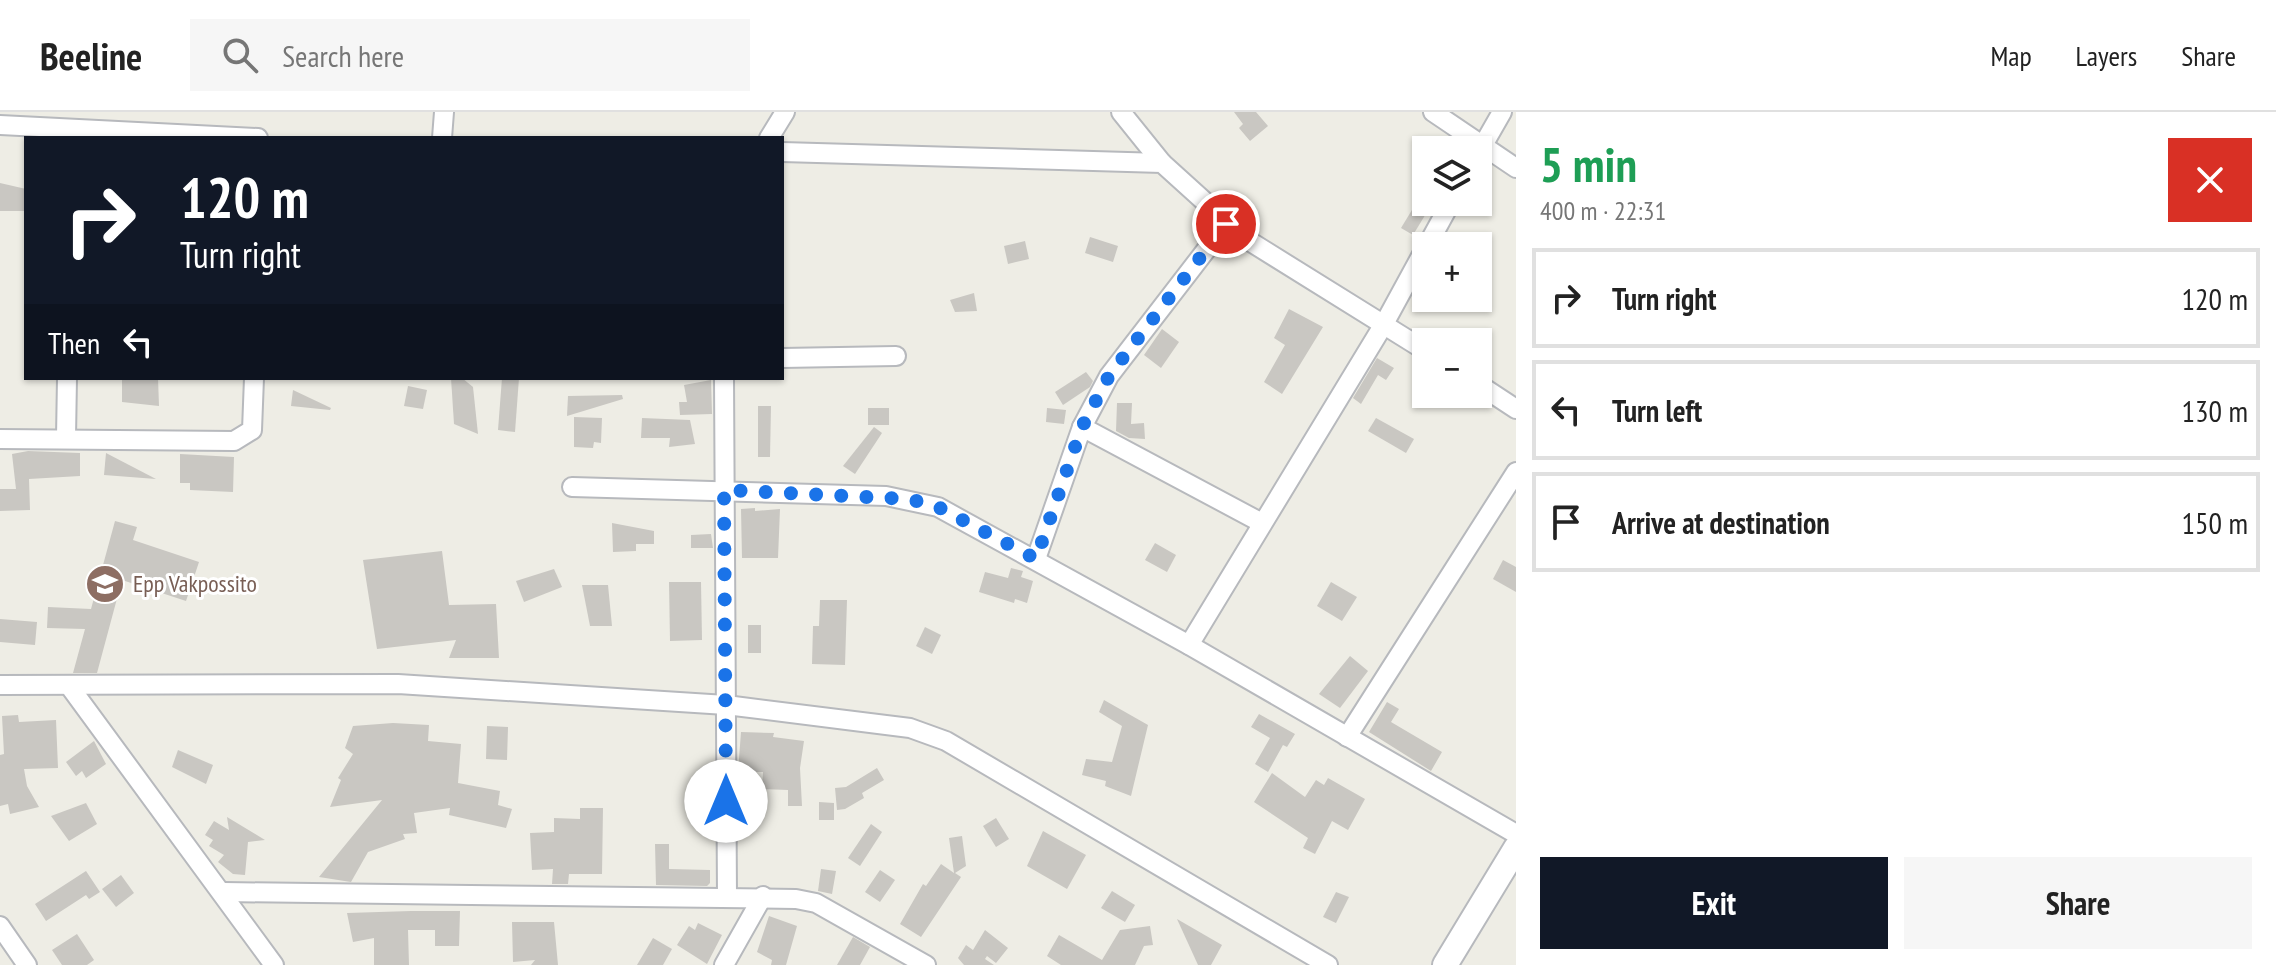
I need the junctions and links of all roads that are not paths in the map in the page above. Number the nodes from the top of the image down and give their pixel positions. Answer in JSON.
{"nodes":[{"id":1,"x":444,"y":112,"type":"edge"},
{"id":2,"x":785,"y":112,"type":"edge"},
{"id":3,"x":1121,"y":112,"type":"edge"},
{"id":4,"x":1433,"y":112,"type":"edge"},
{"id":5,"x":1502,"y":112,"type":"edge"},
{"id":6,"x":0,"y":125,"type":"edge"},
{"id":7,"x":72,"y":133,"type":"edge"},
{"id":8,"x":184,"y":136,"type":"edge"},
{"id":9,"x":442,"y":136,"type":"edge"},
{"id":10,"x":770,"y":136,"type":"edge"},
{"id":11,"x":1462,"y":136,"type":"edge"},
{"id":12,"x":1488,"y":136,"type":"edge"},
{"id":13,"x":784,"y":152,"type":"edge"},
{"id":14,"x":1492,"y":157,"type":"edge"},
{"id":15,"x":1162,"y":163,"type":"junction"},
{"id":16,"x":1516,"y":168,"type":"edge"},
{"id":17,"x":1226,"y":224,"type":"junction"},
{"id":18,"x":1412,"y":272,"type":"edge"},
{"id":19,"x":1384,"y":324,"type":"junction"},
{"id":20,"x":1412,"y":342,"type":"edge"},
{"id":21,"x":896,"y":356,"type":"dead end"},
{"id":22,"x":784,"y":358,"type":"edge"},
{"id":23,"x":67,"y":380,"type":"edge"},
{"id":24,"x":254,"y":380,"type":"edge"},
{"id":25,"x":724,"y":380,"type":"edge"},
{"id":26,"x":1492,"y":393,"type":"edge"},
{"id":27,"x":1516,"y":409,"type":"edge"},
{"id":28,"x":1082,"y":427,"type":"junction"},
{"id":29,"x":66,"y":437,"type":"junction"},
{"id":30,"x":0,"y":439,"type":"edge"},
{"id":31,"x":1516,"y":472,"type":"edge"},
{"id":32,"x":572,"y":487,"type":"dead end"},
{"id":33,"x":724,"y":490,"type":"junction"},
{"id":34,"x":1262,"y":523,"type":"junction"},
{"id":35,"x":1036,"y":559,"type":"junction"},
{"id":36,"x":1189,"y":645,"type":"junction"},
{"id":37,"x":0,"y":685,"type":"edge"},
{"id":38,"x":70,"y":687,"type":"junction"},
{"id":39,"x":726,"y":705,"type":"junction"},
{"id":40,"x":1347,"y":737,"type":"junction"},
{"id":41,"x":1516,"y":834,"type":"edge"},
{"id":42,"x":1516,"y":848,"type":"edge"},
{"id":43,"x":224,"y":892,"type":"junction"},
{"id":44,"x":727,"y":896,"type":"junction"},
{"id":45,"x":763,"y":896,"type":"junction"},
{"id":46,"x":0,"y":926,"type":"edge"},
{"id":47,"x":27,"y":965,"type":"edge"},
{"id":48,"x":274,"y":965,"type":"edge"},
{"id":49,"x":724,"y":965,"type":"edge"},
{"id":50,"x":926,"y":965,"type":"edge"},
{"id":51,"x":1328,"y":965,"type":"edge"},
{"id":52,"x":1445,"y":965,"type":"edge"}],
"edges":[{"from":1,"to":9,"type":"street"},
{"from":2,"to":10,"type":"street"},
{"from":3,"to":15,"type":"street"},
{"from":4,"to":11,"type":"street"},
{"from":5,"to":12,"type":"street"},
{"from":6,"to":7,"type":"street"},
{"from":7,"to":8,"type":"street"},
{"from":13,"to":15,"type":"street"},
{"from":14,"to":16,"type":"street"},
{"from":15,"to":17,"type":"street"},
{"from":17,"to":19,"type":"street"},
{"from":17,"to":28,"type":"street"},
{"from":18,"to":19,"type":"street"},
{"from":19,"to":20,"type":"street"},
{"from":19,"to":34,"type":"street"},
{"from":21,"to":22,"type":"street"},
{"from":23,"to":29,"type":"street"},
{"from":24,"to":29,"type":"street"},
{"from":25,"to":33,"type":"street"},
{"from":26,"to":27,"type":"street"},
{"from":28,"to":34,"type":"street"},
{"from":28,"to":35,"type":"street"},
{"from":29,"to":30,"type":"street"},
{"from":31,"to":40,"type":"street"},
{"from":32,"to":33,"type":"street"},
{"from":33,"to":35,"type":"street"},
{"from":33,"to":39,"type":"street"},
{"from":34,"to":36,"type":"street"},
{"from":35,"to":36,"type":"street"},
{"from":36,"to":40,"type":"street"},
{"from":37,"to":38,"type":"street"},
{"from":38,"to":39,"type":"street"},
{"from":38,"to":43,"type":"street"},
{"from":39,"to":44,"type":"street"},
{"from":39,"to":51,"type":"street"},
{"from":40,"to":41,"type":"street"},
{"from":42,"to":52,"type":"street"},
{"from":43,"to":44,"type":"street"},
{"from":43,"to":48,"type":"street"},
{"from":44,"to":45,"type":"street"},
{"from":45,"to":49,"type":"street"},
{"from":45,"to":50,"type":"street"},
{"from":46,"to":47,"type":"street"}]}
